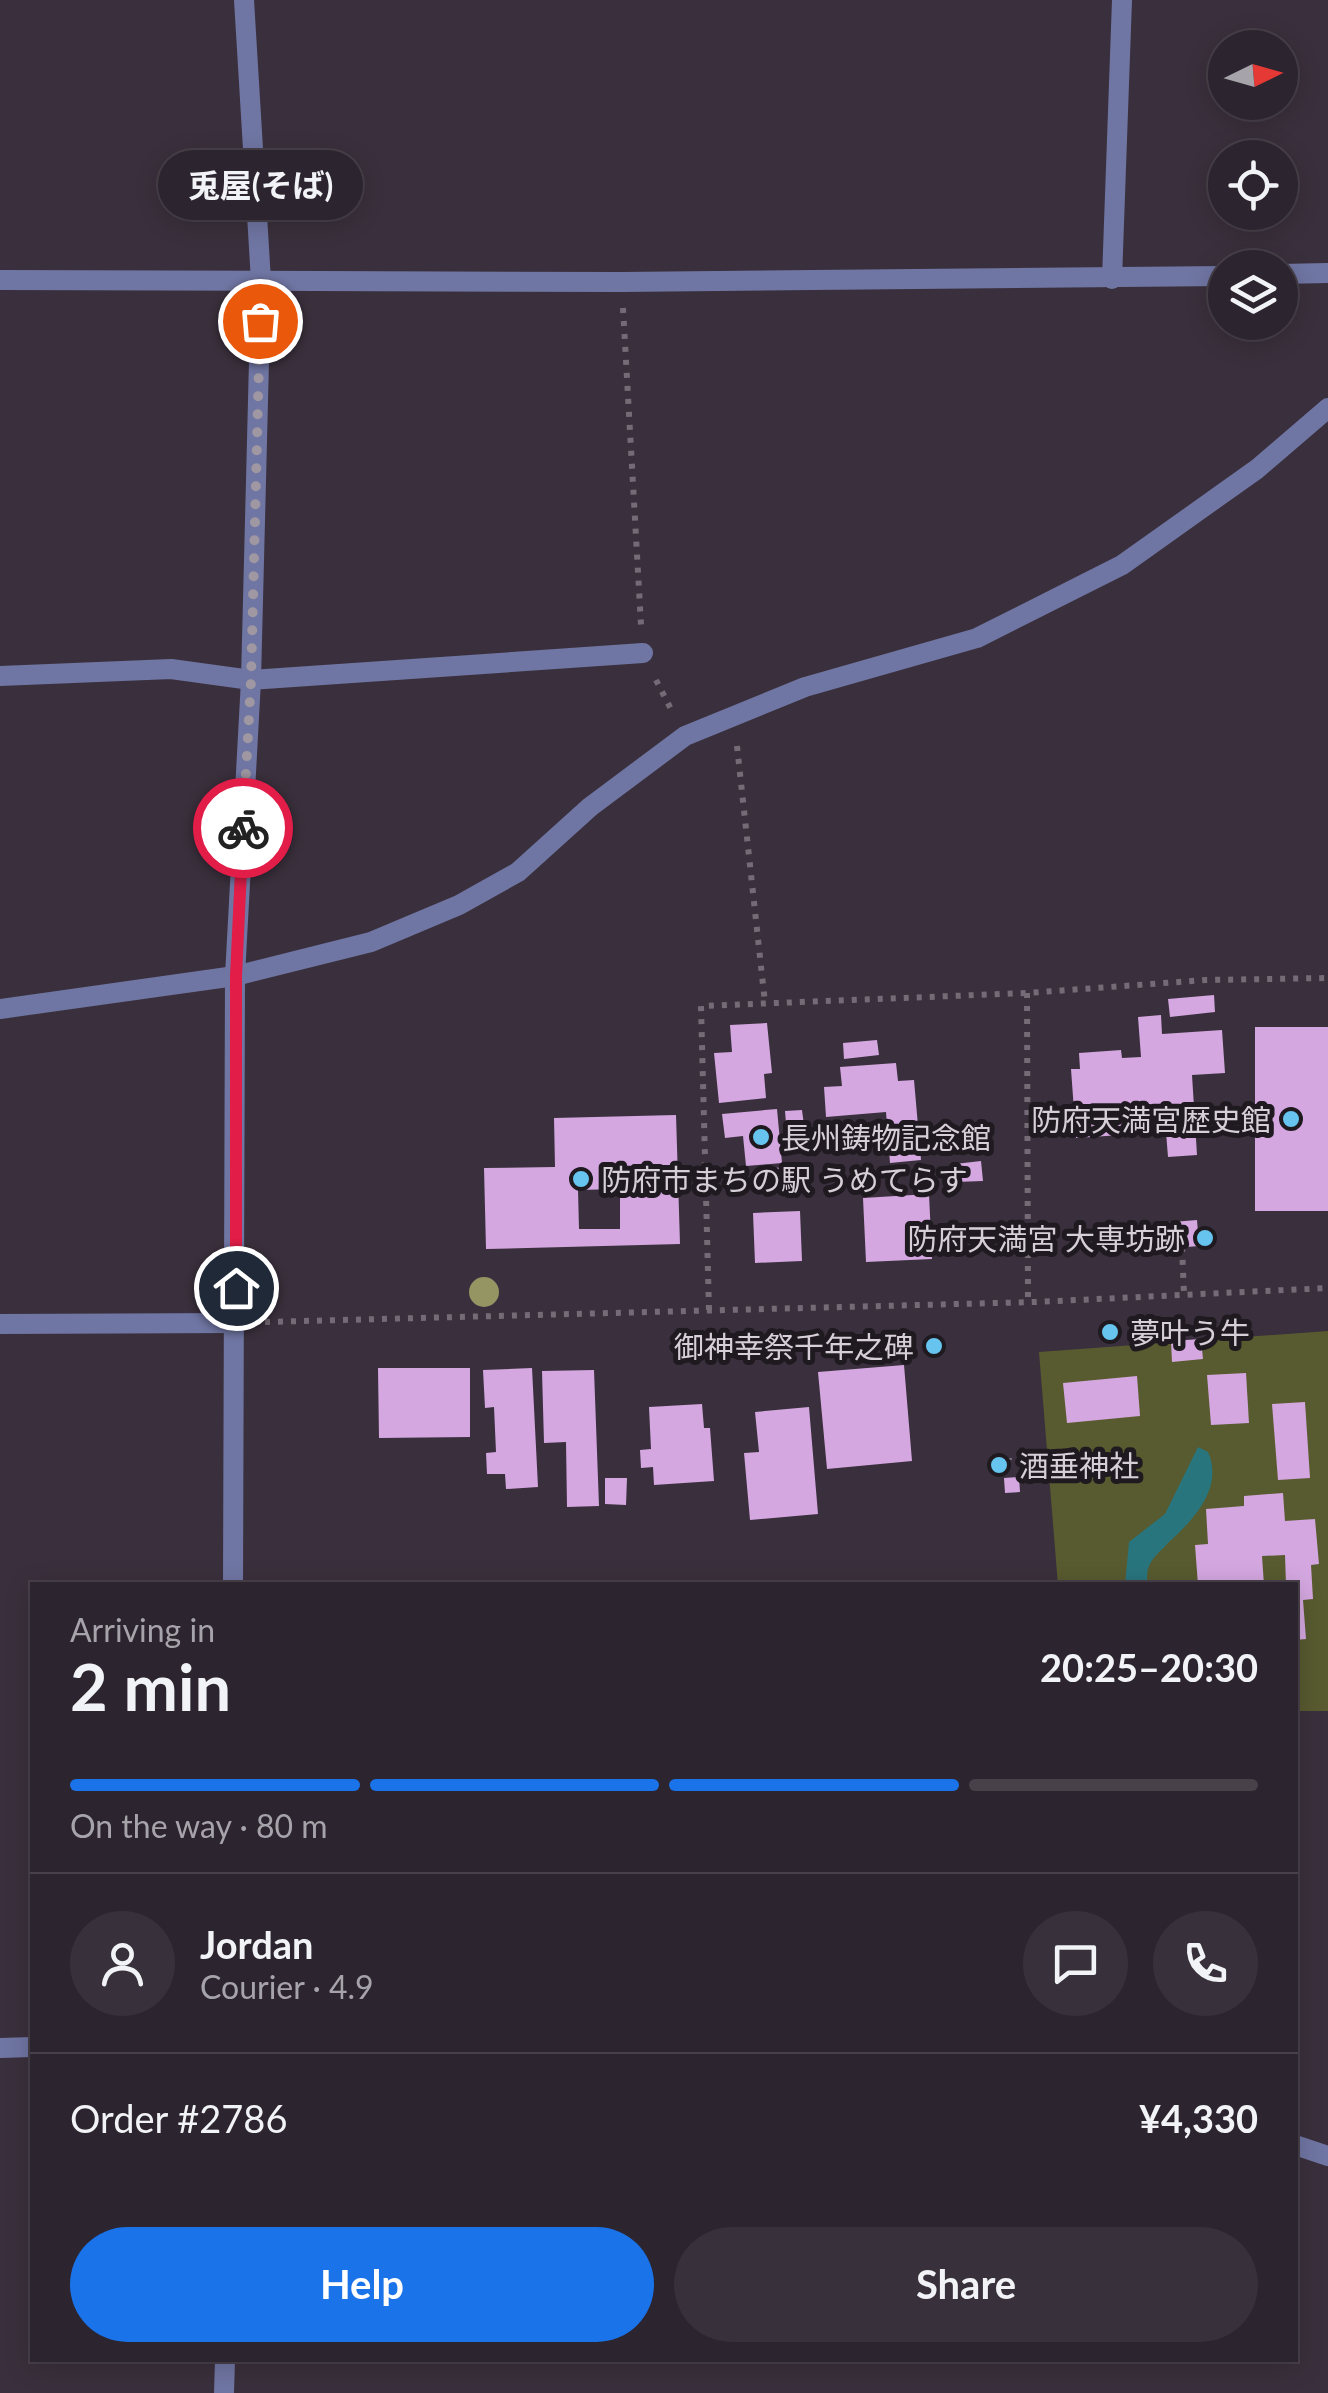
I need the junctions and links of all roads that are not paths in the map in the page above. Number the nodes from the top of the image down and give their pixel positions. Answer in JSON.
{"nodes":[{"id":1,"x":244,"y":0,"type":"edge"},
{"id":2,"x":1122,"y":0,"type":"edge"},
{"id":3,"x":1328,"y":273,"type":"edge"},
{"id":4,"x":1298,"y":274,"type":"edge"},
{"id":5,"x":1208,"y":276,"type":"edge"},
{"id":6,"x":1112,"y":279,"type":"junction"},
{"id":7,"x":0,"y":280,"type":"edge"},
{"id":8,"x":262,"y":281,"type":"junction"},
{"id":9,"x":1328,"y":408,"type":"edge"},
{"id":10,"x":643,"y":653,"type":"road end"},
{"id":11,"x":0,"y":676,"type":"edge"},
{"id":12,"x":251,"y":680,"type":"junction"},
{"id":13,"x":236,"y":976,"type":"junction"},
{"id":14,"x":0,"y":1009,"type":"edge"},
{"id":15,"x":236,"y":1322,"type":"junction"},
{"id":16,"x":0,"y":1324,"type":"edge"},
{"id":17,"x":234,"y":1582,"type":"edge"},
{"id":18,"x":30,"y":2047,"type":"edge"},
{"id":19,"x":0,"y":2048,"type":"edge"},
{"id":20,"x":1298,"y":2146,"type":"edge"},
{"id":21,"x":1328,"y":2156,"type":"edge"},
{"id":22,"x":225,"y":2362,"type":"edge"},
{"id":23,"x":224,"y":2393,"type":"edge"}],
"edges":[{"from":1,"to":8,"type":"street"},
{"from":2,"to":6,"type":"street"},
{"from":3,"to":4,"type":"street"},
{"from":5,"to":6,"type":"street"},
{"from":6,"to":8,"type":"street"},
{"from":7,"to":8,"type":"street"},
{"from":8,"to":12,"type":"street"},
{"from":9,"to":13,"type":"street"},
{"from":10,"to":12,"type":"street"},
{"from":11,"to":12,"type":"street"},
{"from":12,"to":13,"type":"street"},
{"from":13,"to":14,"type":"street"},
{"from":13,"to":15,"type":"street"},
{"from":15,"to":16,"type":"street"},
{"from":15,"to":17,"type":"street"},
{"from":18,"to":19,"type":"street"},
{"from":20,"to":21,"type":"street"},
{"from":22,"to":23,"type":"street"}]}
